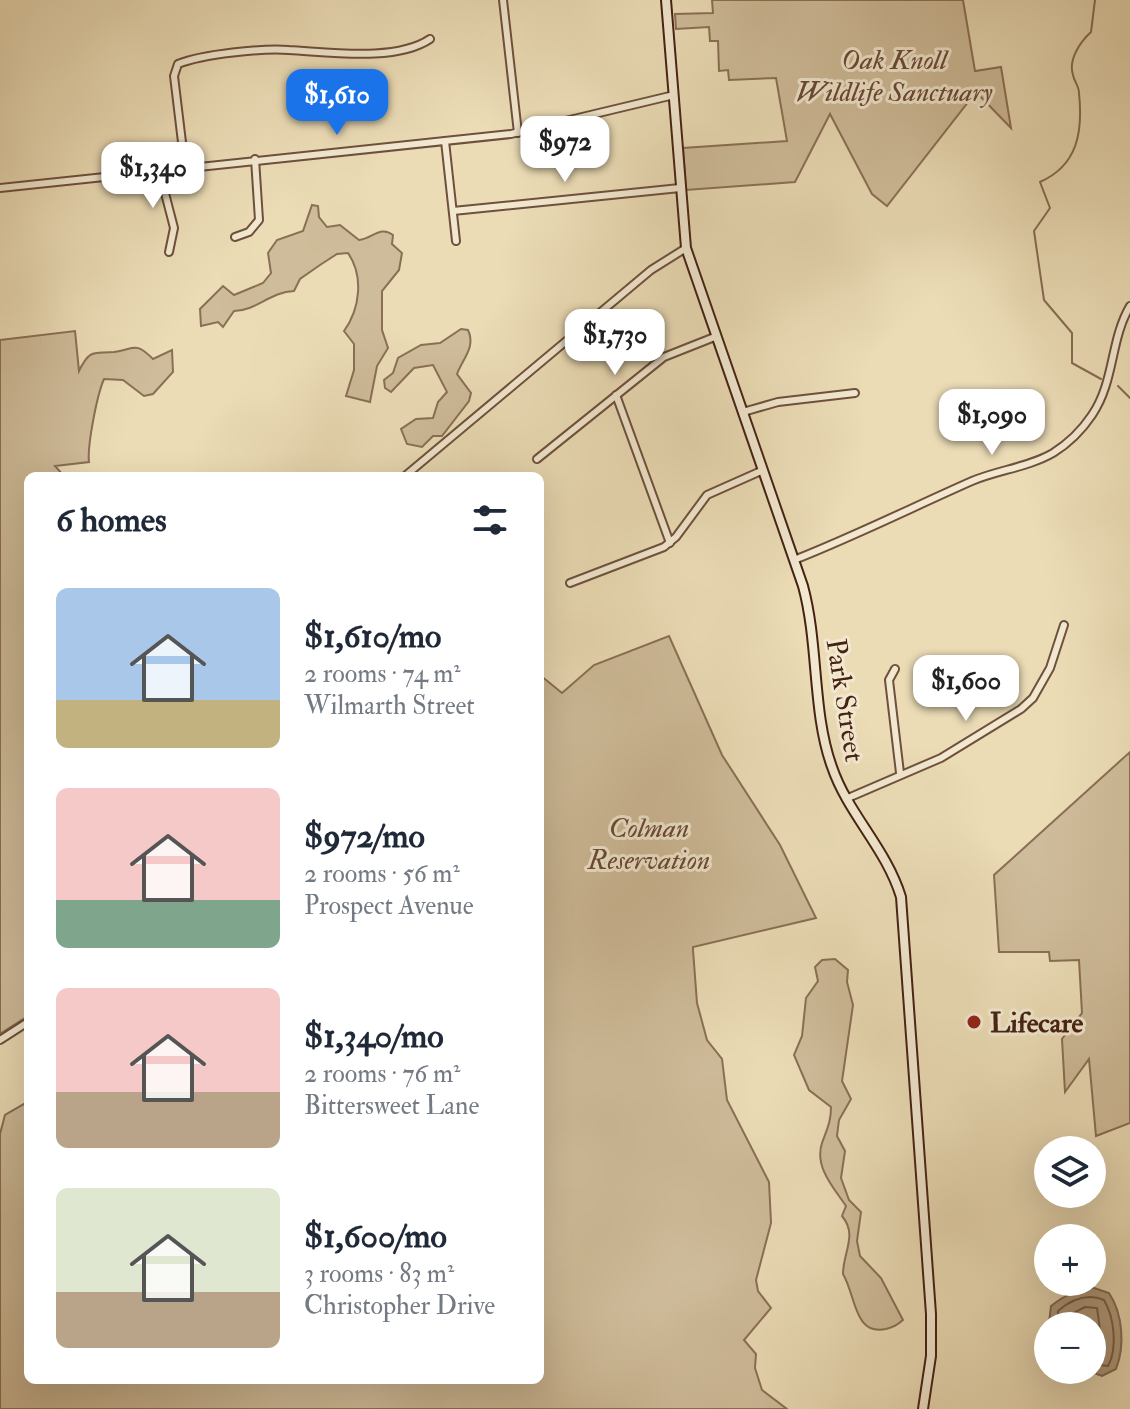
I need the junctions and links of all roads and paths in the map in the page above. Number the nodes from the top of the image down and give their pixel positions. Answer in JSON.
{"nodes":[{"id":1,"x":503,"y":0,"type":"edge"},
{"id":2,"x":666,"y":0,"type":"edge"},
{"id":3,"x":430,"y":39,"type":"dead end"},
{"id":4,"x":674,"y":95,"type":"junction"},
{"id":5,"x":518,"y":133,"type":"junction"},
{"id":6,"x":445,"y":141,"type":"junction"},
{"id":7,"x":255,"y":159,"type":"junction"},
{"id":8,"x":185,"y":167,"type":"junction"},
{"id":9,"x":159,"y":170,"type":"junction"},
{"id":10,"x":0,"y":188,"type":"edge"},
{"id":11,"x":680,"y":188,"type":"junction"},
{"id":12,"x":453,"y":211,"type":"junction"},
{"id":13,"x":235,"y":237,"type":"dead end"},
{"id":14,"x":456,"y":241,"type":"dead end"},
{"id":15,"x":686,"y":248,"type":"junction"},
{"id":16,"x":169,"y":252,"type":"dead end"},
{"id":17,"x":1130,"y":306,"type":"edge"},
{"id":18,"x":717,"y":336,"type":"junction"},
{"id":19,"x":855,"y":393,"type":"dead end"},
{"id":20,"x":616,"y":395,"type":"junction"},
{"id":21,"x":743,"y":412,"type":"junction"},
{"id":22,"x":537,"y":459,"type":"dead end"},
{"id":23,"x":761,"y":471,"type":"junction"},
{"id":24,"x":410,"y":472,"type":"edge"},
{"id":25,"x":670,"y":543,"type":"junction"},
{"id":26,"x":794,"y":560,"type":"junction"},
{"id":27,"x":570,"y":583,"type":"dead end"},
{"id":28,"x":1064,"y":625,"type":"dead end"},
{"id":29,"x":895,"y":669,"type":"dead end"},
{"id":30,"x":900,"y":773,"type":"junction"},
{"id":31,"x":848,"y":798,"type":"junction"},
{"id":32,"x":24,"y":1025,"type":"edge"},
{"id":33,"x":0,"y":1040,"type":"edge"},
{"id":34,"x":923,"y":1409,"type":"edge"}],
"edges":[{"from":1,"to":5,"type":"street"},
{"from":2,"to":4,"type":"main road","name":"Park Street"},
{"from":3,"to":8,"type":"street"},
{"from":4,"to":5,"type":"street"},
{"from":4,"to":11,"type":"main road","name":"Park Street"},
{"from":5,"to":6,"type":"street"},
{"from":6,"to":7,"type":"street"},
{"from":6,"to":12,"type":"street"},
{"from":7,"to":8,"type":"street"},
{"from":7,"to":13,"type":"street"},
{"from":8,"to":9,"type":"street"},
{"from":9,"to":10,"type":"street"},
{"from":9,"to":16,"type":"street"},
{"from":11,"to":12,"type":"street"},
{"from":11,"to":15,"type":"main road","name":"Park Street"},
{"from":12,"to":14,"type":"street"},
{"from":15,"to":18,"type":"main road","name":"Park Street"},
{"from":15,"to":24,"type":"street"},
{"from":17,"to":26,"type":"street"},
{"from":18,"to":20,"type":"street"},
{"from":18,"to":21,"type":"main road","name":"Park Street"},
{"from":19,"to":21,"type":"street"},
{"from":20,"to":22,"type":"street"},
{"from":20,"to":25,"type":"street"},
{"from":21,"to":23,"type":"main road","name":"Park Street"},
{"from":23,"to":25,"type":"street"},
{"from":23,"to":26,"type":"main road","name":"Park Street"},
{"from":25,"to":27,"type":"street"},
{"from":26,"to":31,"type":"main road","name":"Park Street"},
{"from":28,"to":30,"type":"street"},
{"from":29,"to":30,"type":"street"},
{"from":30,"to":31,"type":"street"},
{"from":31,"to":34,"type":"main road","name":"Park Street"},
{"from":32,"to":33,"type":"street"}]}
